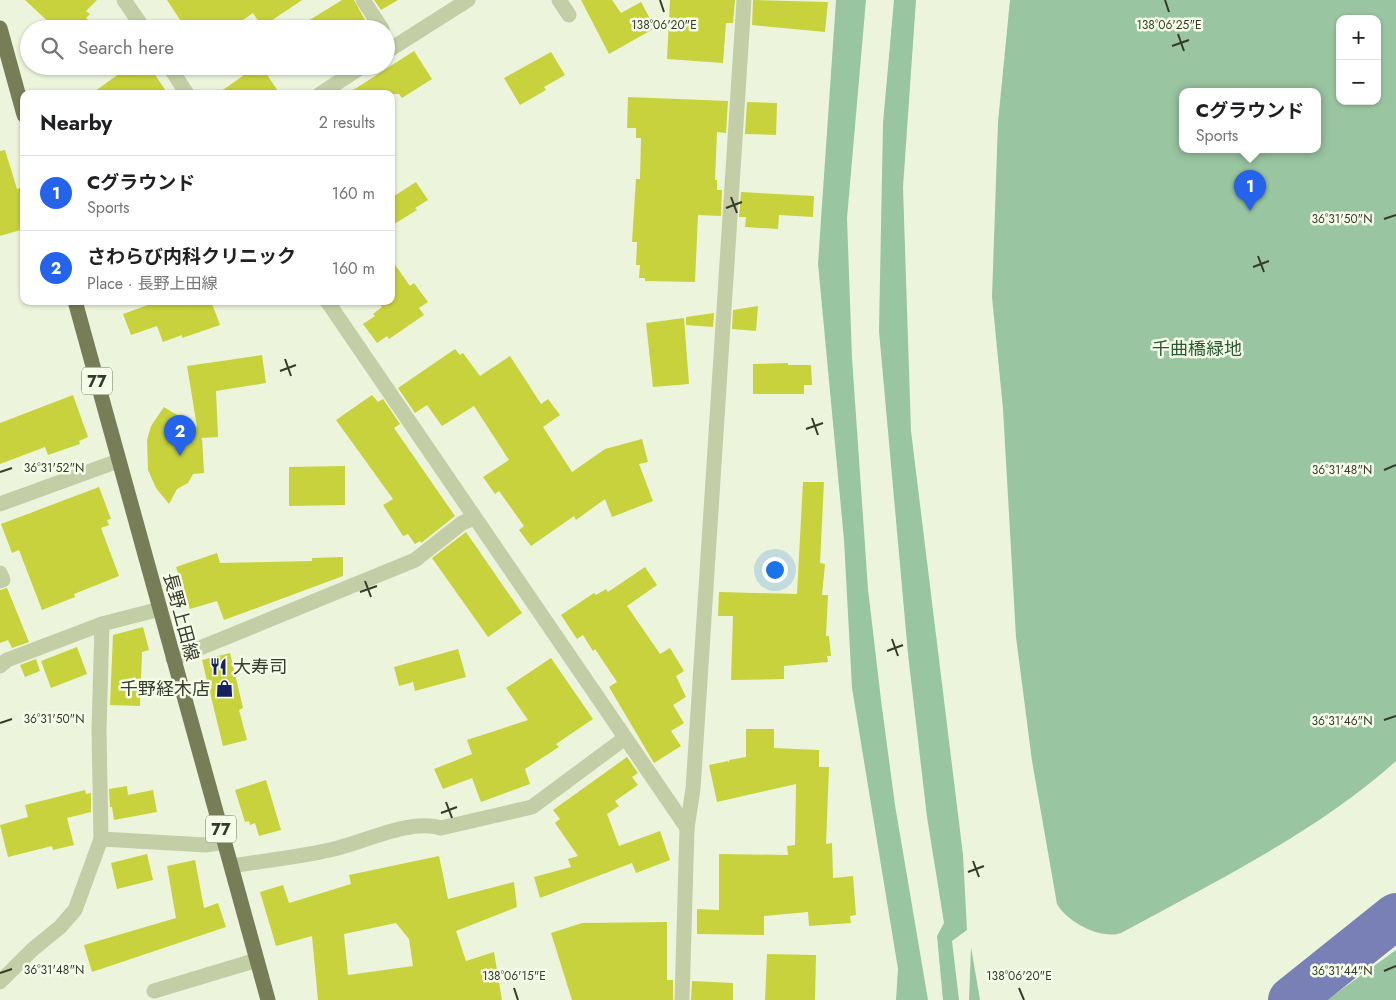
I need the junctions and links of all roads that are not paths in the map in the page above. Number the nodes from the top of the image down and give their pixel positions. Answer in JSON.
{"nodes":[{"id":1,"x":124,"y":0,"type":"edge"},
{"id":2,"x":363,"y":0,"type":"edge"},
{"id":3,"x":468,"y":0,"type":"edge"},
{"id":4,"x":559,"y":0,"type":"edge"},
{"id":5,"x":744,"y":0,"type":"edge"},
{"id":6,"x":569,"y":15,"type":"dead end"},
{"id":7,"x":138,"y":20,"type":"edge"},
{"id":8,"x":376,"y":20,"type":"edge"},
{"id":9,"x":0,"y":28,"type":"edge"},
{"id":10,"x":395,"y":41,"type":"edge"},
{"id":11,"x":175,"y":75,"type":"edge"},
{"id":12,"x":349,"y":75,"type":"edge"},
{"id":13,"x":184,"y":90,"type":"edge"},
{"id":14,"x":326,"y":90,"type":"edge"},
{"id":15,"x":20,"y":100,"type":"edge"},
{"id":16,"x":76,"y":305,"type":"edge"},
{"id":17,"x":330,"y":305,"type":"edge"},
{"id":18,"x":118,"y":461,"type":"junction"},
{"id":19,"x":0,"y":504,"type":"edge"},
{"id":20,"x":474,"y":518,"type":"junction"},
{"id":21,"x":0,"y":573,"type":"edge"},
{"id":22,"x":0,"y":581,"type":"edge"},
{"id":23,"x":160,"y":609,"type":"junction"},
{"id":24,"x":102,"y":624,"type":"junction"},
{"id":25,"x":173,"y":659,"type":"junction"},
{"id":26,"x":0,"y":666,"type":"edge"},
{"id":27,"x":625,"y":738,"type":"junction"},
{"id":28,"x":686,"y":828,"type":"junction"},
{"id":29,"x":101,"y":839,"type":"junction"},
{"id":30,"x":225,"y":842,"type":"junction"},
{"id":31,"x":232,"y":866,"type":"junction"},
{"id":32,"x":258,"y":960,"type":"junction"},
{"id":33,"x":0,"y":982,"type":"edge"},
{"id":34,"x":154,"y":991,"type":"dead end"},
{"id":35,"x":268,"y":1000,"type":"edge"},
{"id":36,"x":682,"y":1000,"type":"edge"}],
"edges":[{"from":1,"to":7,"type":"street"},
{"from":2,"to":8,"type":"street"},
{"from":3,"to":10,"type":"street"},
{"from":4,"to":6,"type":"street"},
{"from":5,"to":28,"type":"street"},
{"from":9,"to":15,"type":"main road"},
{"from":11,"to":13,"type":"street"},
{"from":12,"to":14,"type":"street"},
{"from":16,"to":18,"type":"main road","name":"長野上田線","number":"77"},
{"from":17,"to":20,"type":"street"},
{"from":18,"to":19,"type":"street"},
{"from":18,"to":23,"type":"main road","name":"長野上田線","number":"77"},
{"from":20,"to":25,"type":"street"},
{"from":20,"to":27,"type":"street"},
{"from":21,"to":22,"type":"street"},
{"from":23,"to":24,"type":"street"},
{"from":23,"to":25,"type":"main road","name":"長野上田線","number":"77"},
{"from":24,"to":26,"type":"street"},
{"from":24,"to":29,"type":"street"},
{"from":25,"to":30,"type":"main road","name":"長野上田線","number":"77"},
{"from":27,"to":28,"type":"street"},
{"from":27,"to":31,"type":"street"},
{"from":28,"to":36,"type":"street"},
{"from":29,"to":30,"type":"street"},
{"from":29,"to":33,"type":"street"},
{"from":30,"to":31,"type":"main road","name":"長野上田線","number":"77"},
{"from":31,"to":32,"type":"main road","name":"長野上田線","number":"77"},
{"from":32,"to":34,"type":"street"},
{"from":32,"to":35,"type":"main road","name":"長野上田線","number":"77"}]}
